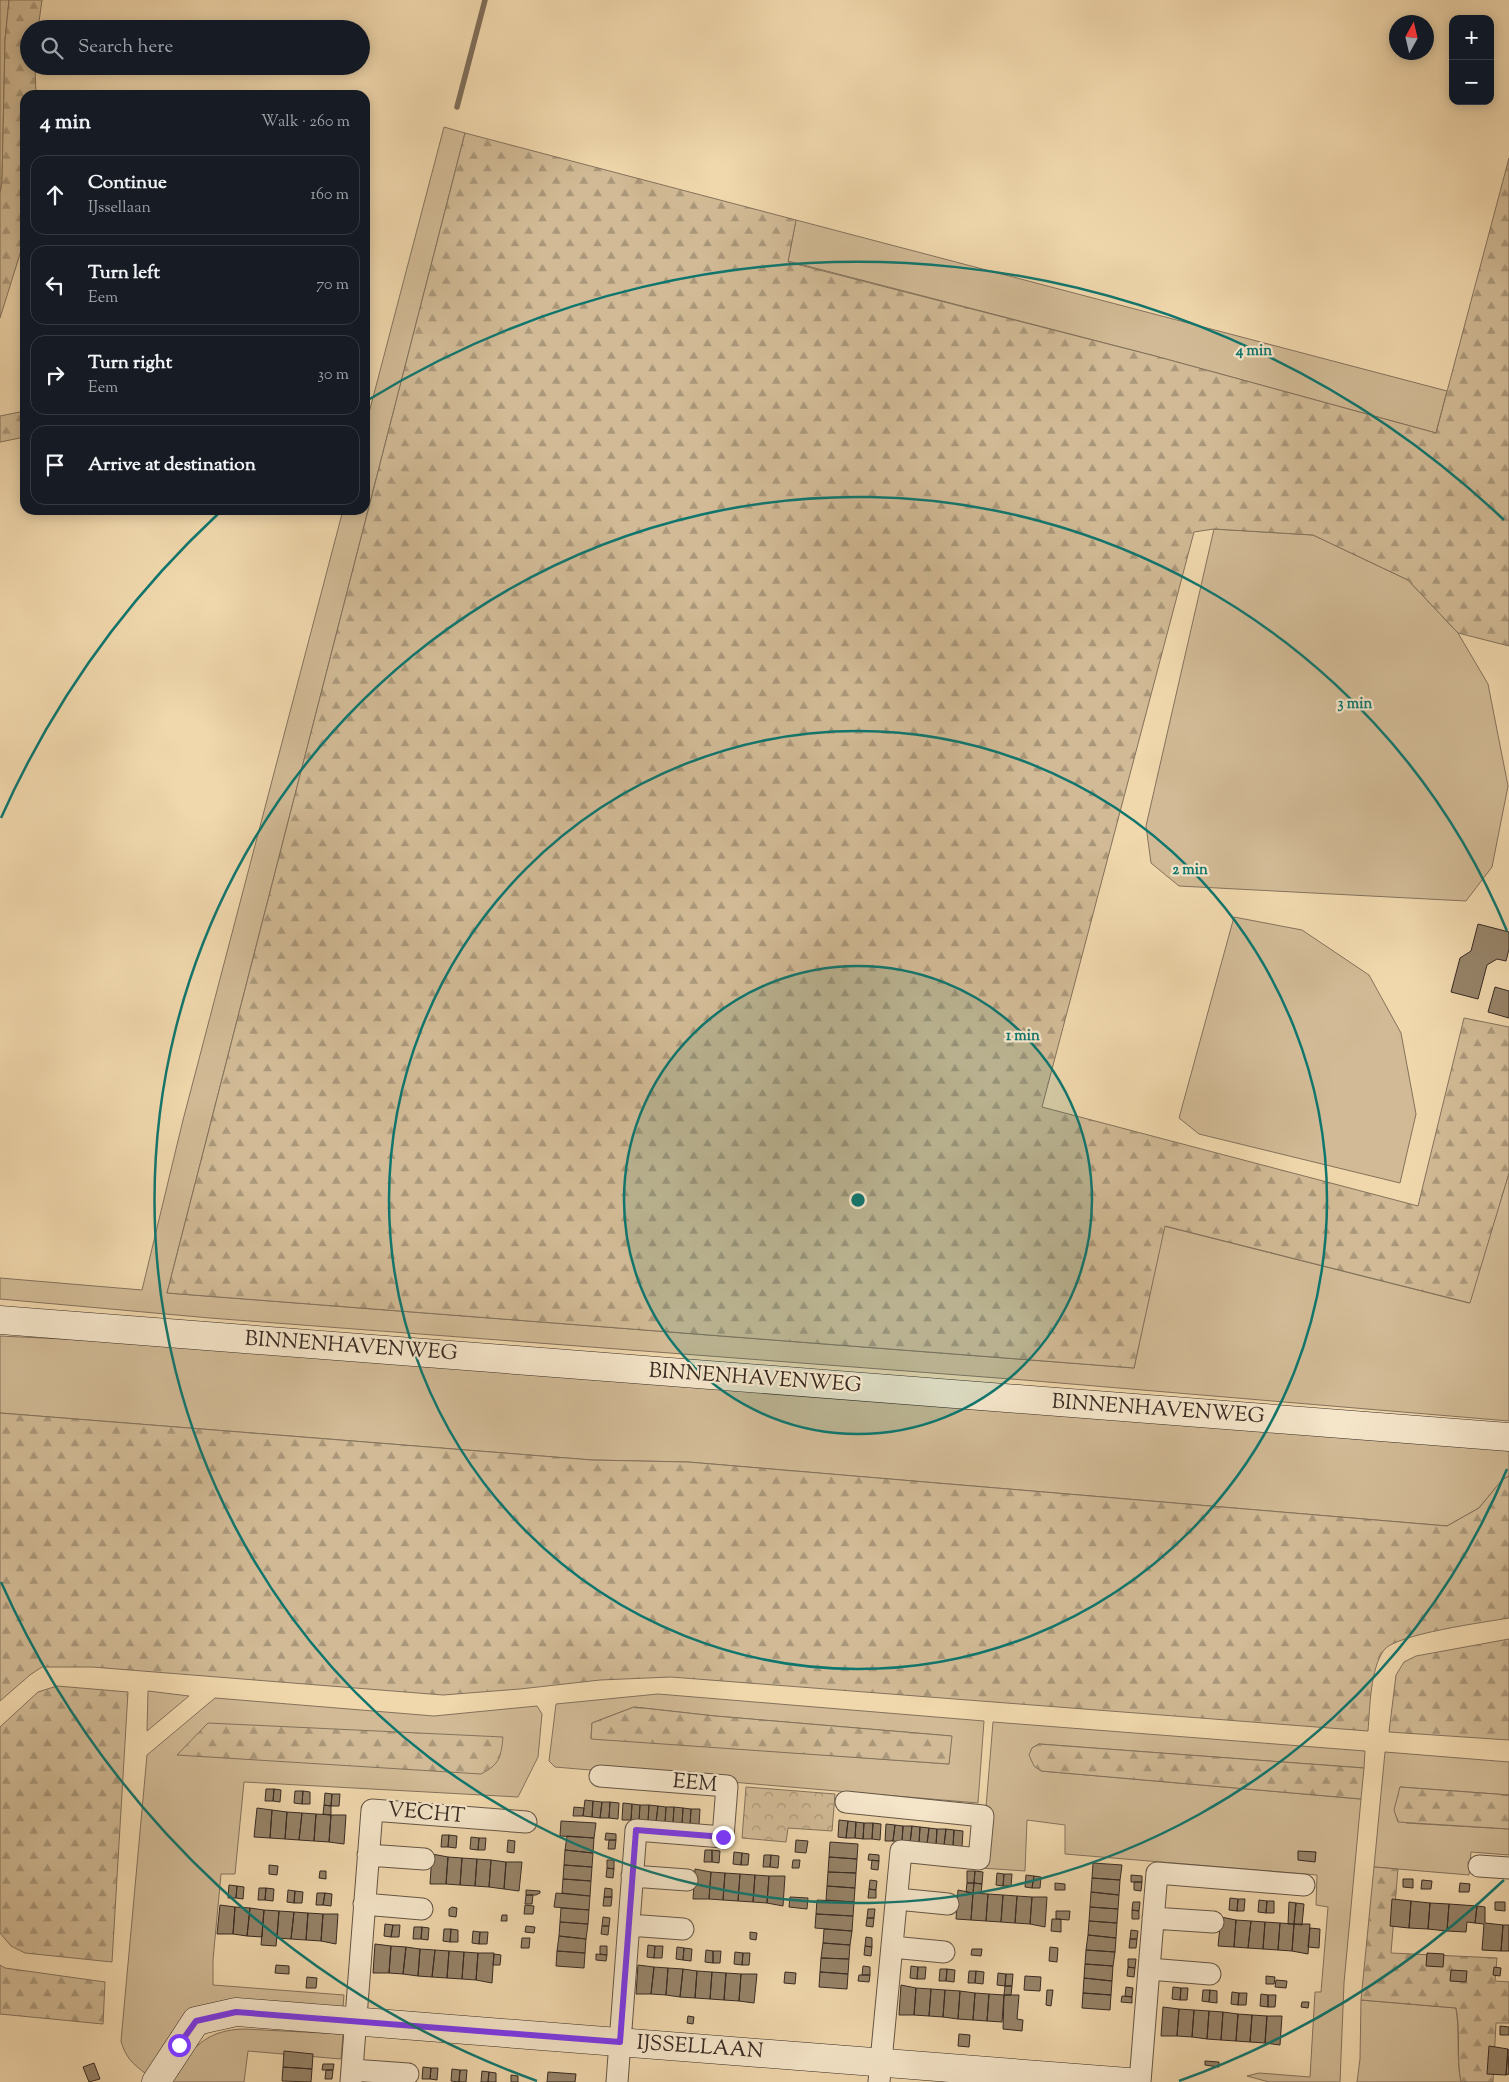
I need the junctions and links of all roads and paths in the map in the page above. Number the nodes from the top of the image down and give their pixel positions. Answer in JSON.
{"nodes":[{"id":1,"x":0,"y":1320,"type":"edge"},
{"id":2,"x":1509,"y":1437,"type":"edge"},
{"id":3,"x":600,"y":1776,"type":"dead end"},
{"id":4,"x":846,"y":1802,"type":"dead end"},
{"id":5,"x":526,"y":1822,"type":"dead end"},
{"id":6,"x":368,"y":1855,"type":"junction"},
{"id":7,"x":424,"y":1859,"type":"dead end"},
{"id":8,"x":1479,"y":1866,"type":"dead end"},
{"id":9,"x":1509,"y":1868,"type":"edge"},
{"id":10,"x":632,"y":1876,"type":"junction"},
{"id":11,"x":687,"y":1880,"type":"dead end"},
{"id":12,"x":1304,"y":1885,"type":"dead end"},
{"id":13,"x":897,"y":1899,"type":"junction"},
{"id":14,"x":364,"y":1904,"type":"junction"},
{"id":15,"x":948,"y":1904,"type":"dead end"},
{"id":16,"x":422,"y":1909,"type":"dead end"},
{"id":17,"x":1153,"y":1918,"type":"junction"},
{"id":18,"x":1213,"y":1922,"type":"dead end"},
{"id":19,"x":628,"y":1925,"type":"junction"},
{"id":20,"x":683,"y":1929,"type":"dead end"},
{"id":21,"x":892,"y":1947,"type":"junction"},
{"id":22,"x":944,"y":1952,"type":"dead end"},
{"id":23,"x":1149,"y":1969,"type":"junction"},
{"id":24,"x":1210,"y":1974,"type":"dead end"},
{"id":25,"x":355,"y":2021,"type":"junction"},
{"id":26,"x":620,"y":2042,"type":"junction"},
{"id":27,"x":880,"y":2072,"type":"edge"},
{"id":28,"x":408,"y":2074,"type":"dead end"},
{"id":29,"x":351,"y":2076,"type":"edge"},
{"id":30,"x":156,"y":2082,"type":"edge"},
{"id":31,"x":617,"y":2082,"type":"edge"},
{"id":32,"x":1128,"y":2082,"type":"edge"},
{"id":33,"x":1140,"y":2082,"type":"edge"}],
"edges":[{"from":1,"to":2,"type":"street","name":"BINNENHAVENWEG"},
{"from":3,"to":10,"type":"street","name":"EEM"},
{"from":4,"to":13,"type":"street"},
{"from":5,"to":6,"type":"street","name":"VECHT"},
{"from":6,"to":7,"type":"street"},
{"from":6,"to":14,"type":"street","name":"VECHT"},
{"from":8,"to":9,"type":"street"},
{"from":10,"to":11,"type":"street"},
{"from":10,"to":19,"type":"street","name":"EEM"},
{"from":12,"to":17,"type":"street"},
{"from":13,"to":15,"type":"street"},
{"from":13,"to":21,"type":"street"},
{"from":14,"to":16,"type":"street"},
{"from":14,"to":25,"type":"street","name":"VECHT"},
{"from":17,"to":18,"type":"street"},
{"from":17,"to":23,"type":"street"},
{"from":19,"to":20,"type":"street"},
{"from":19,"to":26,"type":"street","name":"EEM"},
{"from":21,"to":22,"type":"street"},
{"from":21,"to":27,"type":"street"},
{"from":23,"to":24,"type":"street"},
{"from":23,"to":33,"type":"street"},
{"from":25,"to":26,"type":"street","name":"IJSSELLAAN"},
{"from":25,"to":29,"type":"street","name":"VECHT"},
{"from":25,"to":30,"type":"street","name":"IJSSELLAAN"},
{"from":26,"to":27,"type":"street","name":"IJSSELLAAN"},
{"from":26,"to":31,"type":"street","name":"EEM"},
{"from":27,"to":32,"type":"street","name":"IJSSELLAAN"},
{"from":28,"to":29,"type":"street","name":"VECHT"}]}
